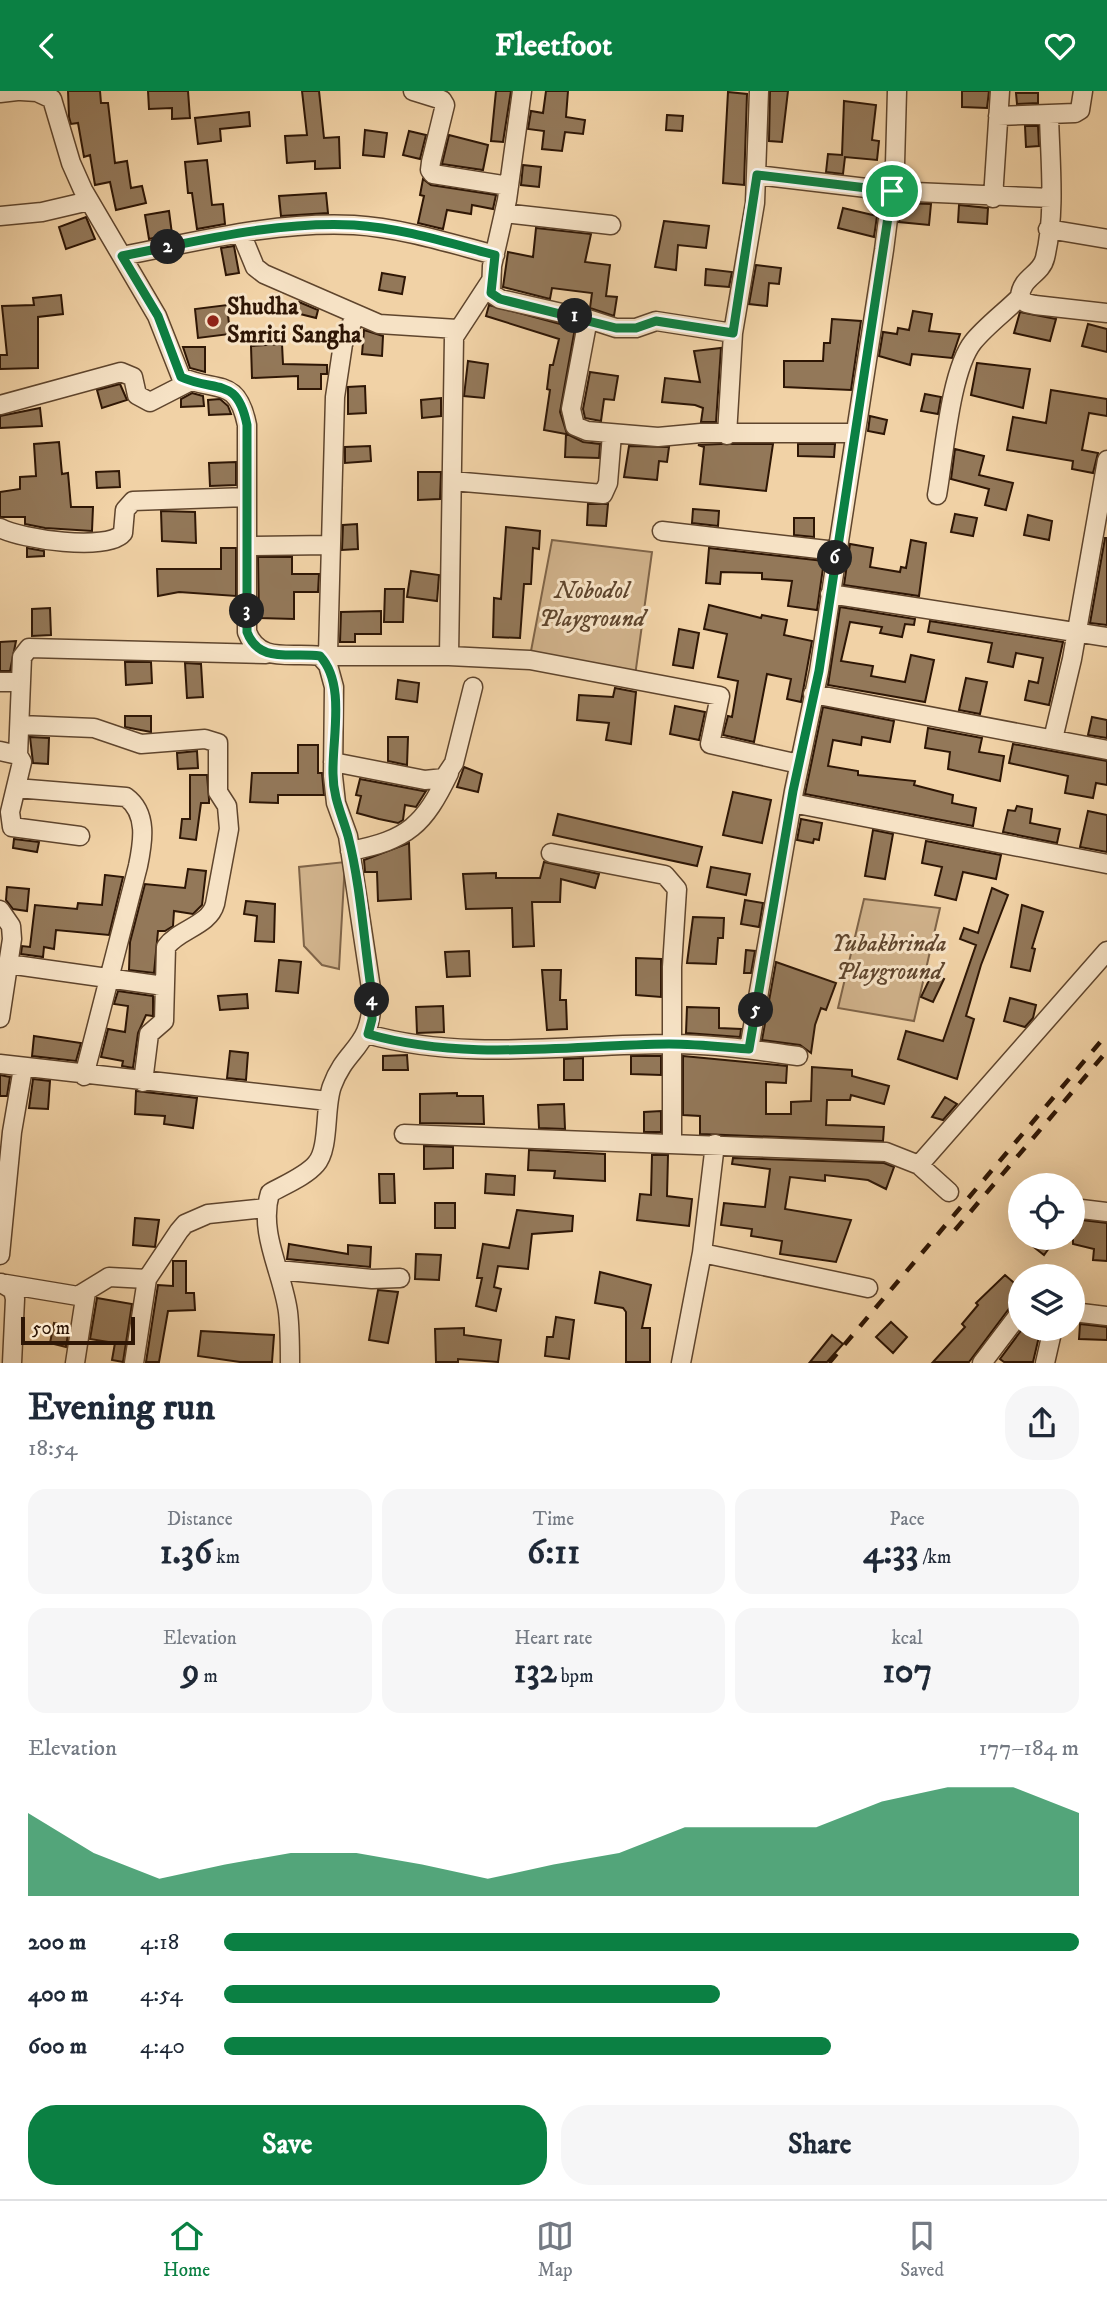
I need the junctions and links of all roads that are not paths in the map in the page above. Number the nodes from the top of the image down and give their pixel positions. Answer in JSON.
{"nodes":[{"id":1,"x":19,"y":91,"type":"edge"},
{"id":2,"x":413,"y":91,"type":"edge"},
{"id":3,"x":522,"y":91,"type":"edge"},
{"id":4,"x":759,"y":91,"type":"edge"},
{"id":5,"x":897,"y":91,"type":"edge"},
{"id":6,"x":1000,"y":91,"type":"edge"},
{"id":7,"x":1083,"y":91,"type":"edge"},
{"id":8,"x":0,"y":93,"type":"edge"},
{"id":9,"x":54,"y":95,"type":"edge"},
{"id":10,"x":1049,"y":115,"type":"junction"},
{"id":11,"x":998,"y":116,"type":"junction"},
{"id":12,"x":757,"y":175,"type":"junction"},
{"id":13,"x":509,"y":186,"type":"junction"},
{"id":14,"x":892,"y":191,"type":"junction"},
{"id":15,"x":993,"y":198,"type":"junction"},
{"id":16,"x":1051,"y":198,"type":"junction"},
{"id":17,"x":89,"y":201,"type":"junction"},
{"id":18,"x":504,"y":213,"type":"junction"},
{"id":19,"x":0,"y":216,"type":"edge"},
{"id":20,"x":611,"y":225,"type":"dead end"},
{"id":21,"x":1048,"y":229,"type":"junction"},
{"id":22,"x":241,"y":233,"type":"junction"},
{"id":23,"x":1107,"y":239,"type":"edge"},
{"id":24,"x":495,"y":255,"type":"junction"},
{"id":25,"x":122,"y":256,"type":"junction"},
{"id":26,"x":490,"y":282,"type":"junction"},
{"id":27,"x":1020,"y":297,"type":"junction"},
{"id":28,"x":1107,"y":313,"type":"edge"},
{"id":29,"x":355,"y":316,"type":"junction"},
{"id":30,"x":588,"y":319,"type":"junction"},
{"id":31,"x":457,"y":329,"type":"junction"},
{"id":32,"x":733,"y":333,"type":"junction"},
{"id":33,"x":191,"y":381,"type":"junction"},
{"id":34,"x":0,"y":405,"type":"edge"},
{"id":35,"x":854,"y":433,"type":"junction"},
{"id":36,"x":612,"y":434,"type":"junction"},
{"id":37,"x":727,"y":435,"type":"junction"},
{"id":38,"x":1107,"y":460,"type":"edge"},
{"id":39,"x":453,"y":481,"type":"junction"},
{"id":40,"x":937,"y":495,"type":"dead end"},
{"id":41,"x":247,"y":497,"type":"junction"},
{"id":42,"x":1101,"y":520,"type":"edge"},
{"id":43,"x":0,"y":528,"type":"edge"},
{"id":44,"x":662,"y":531,"type":"dead end"},
{"id":45,"x":328,"y":545,"type":"junction"},
{"id":46,"x":247,"y":546,"type":"junction"},
{"id":47,"x":836,"y":551,"type":"junction"},
{"id":48,"x":830,"y":594,"type":"junction"},
{"id":49,"x":1077,"y":631,"type":"junction"},
{"id":50,"x":1107,"y":637,"type":"edge"},
{"id":51,"x":273,"y":654,"type":"junction"},
{"id":52,"x":324,"y":655,"type":"junction"},
{"id":53,"x":449,"y":656,"type":"junction"},
{"id":54,"x":0,"y":682,"type":"edge"},
{"id":55,"x":21,"y":682,"type":"junction"},
{"id":56,"x":473,"y":688,"type":"dead end"},
{"id":57,"x":813,"y":694,"type":"junction"},
{"id":58,"x":20,"y":725,"type":"junction"},
{"id":59,"x":1053,"y":739,"type":"junction"},
{"id":60,"x":1107,"y":750,"type":"edge"},
{"id":61,"x":0,"y":751,"type":"edge"},
{"id":62,"x":18,"y":755,"type":"junction"},
{"id":63,"x":333,"y":762,"type":"junction"},
{"id":64,"x":799,"y":764,"type":"junction"},
{"id":65,"x":449,"y":773,"type":"junction"},
{"id":66,"x":16,"y":788,"type":"junction"},
{"id":67,"x":792,"y":803,"type":"junction"},
{"id":68,"x":80,"y":836,"type":"dead end"},
{"id":69,"x":350,"y":851,"type":"junction"},
{"id":70,"x":551,"y":853,"type":"dead end"},
{"id":71,"x":1107,"y":864,"type":"edge"},
{"id":72,"x":0,"y":910,"type":"edge"},
{"id":73,"x":1107,"y":951,"type":"edge"},
{"id":74,"x":8,"y":964,"type":"junction"},
{"id":75,"x":109,"y":980,"type":"junction"},
{"id":76,"x":164,"y":986,"type":"junction"},
{"id":77,"x":0,"y":1019,"type":"edge"},
{"id":78,"x":368,"y":1034,"type":"junction"},
{"id":79,"x":672,"y":1044,"type":"junction"},
{"id":80,"x":749,"y":1049,"type":"junction"},
{"id":81,"x":798,"y":1056,"type":"dead end"},
{"id":82,"x":0,"y":1064,"type":"edge"},
{"id":83,"x":23,"y":1068,"type":"junction"},
{"id":84,"x":84,"y":1076,"type":"junction"},
{"id":85,"x":144,"y":1082,"type":"junction"},
{"id":86,"x":328,"y":1101,"type":"junction"},
{"id":87,"x":7,"y":1123,"type":"edge"},
{"id":88,"x":404,"y":1134,"type":"dead end"},
{"id":89,"x":672,"y":1143,"type":"junction"},
{"id":90,"x":715,"y":1144,"type":"junction"},
{"id":91,"x":919,"y":1165,"type":"junction"},
{"id":92,"x":949,"y":1192,"type":"dead end"},
{"id":93,"x":3,"y":1194,"type":"edge"},
{"id":94,"x":266,"y":1207,"type":"junction"},
{"id":95,"x":1085,"y":1209,"type":"edge"},
{"id":96,"x":1107,"y":1212,"type":"edge"},
{"id":97,"x":702,"y":1253,"type":"junction"},
{"id":98,"x":0,"y":1255,"type":"edge"},
{"id":99,"x":278,"y":1270,"type":"junction"},
{"id":100,"x":400,"y":1277,"type":"dead end"},
{"id":101,"x":147,"y":1279,"type":"junction"},
{"id":102,"x":3,"y":1283,"type":"edge"},
{"id":103,"x":868,"y":1288,"type":"dead end"},
{"id":104,"x":86,"y":1292,"type":"junction"},
{"id":105,"x":1085,"y":1313,"type":"edge"},
{"id":106,"x":1107,"y":1316,"type":"edge"},
{"id":107,"x":1008,"y":1329,"type":"edge"},
{"id":108,"x":1050,"y":1341,"type":"edge"},
{"id":109,"x":12,"y":1363,"type":"edge"},
{"id":110,"x":75,"y":1363,"type":"edge"},
{"id":111,"x":135,"y":1363,"type":"edge"},
{"id":112,"x":290,"y":1363,"type":"edge"},
{"id":113,"x":681,"y":1363,"type":"edge"},
{"id":114,"x":982,"y":1363,"type":"edge"},
{"id":115,"x":1045,"y":1363,"type":"edge"}],
"edges":[{"from":1,"to":8,"type":"street"},
{"from":1,"to":9,"type":"street"},
{"from":2,"to":13,"type":"street"},
{"from":3,"to":13,"type":"street"},
{"from":4,"to":12,"type":"street"},
{"from":5,"to":14,"type":"street"},
{"from":6,"to":11,"type":"street"},
{"from":7,"to":10,"type":"street"},
{"from":9,"to":17,"type":"street"},
{"from":10,"to":11,"type":"street"},
{"from":10,"to":16,"type":"street"},
{"from":11,"to":15,"type":"street"},
{"from":12,"to":14,"type":"street"},
{"from":12,"to":32,"type":"street"},
{"from":13,"to":18,"type":"street"},
{"from":14,"to":15,"type":"street"},
{"from":14,"to":35,"type":"street"},
{"from":15,"to":16,"type":"street"},
{"from":16,"to":21,"type":"street"},
{"from":17,"to":19,"type":"street"},
{"from":17,"to":25,"type":"street"},
{"from":18,"to":20,"type":"street"},
{"from":18,"to":24,"type":"street"},
{"from":21,"to":23,"type":"street"},
{"from":21,"to":27,"type":"street"},
{"from":22,"to":24,"type":"street"},
{"from":22,"to":25,"type":"street"},
{"from":22,"to":29,"type":"street"},
{"from":24,"to":26,"type":"street"},
{"from":25,"to":33,"type":"street"},
{"from":26,"to":30,"type":"street"},
{"from":26,"to":31,"type":"street"},
{"from":27,"to":28,"type":"street"},
{"from":27,"to":40,"type":"street"},
{"from":29,"to":31,"type":"street"},
{"from":29,"to":45,"type":"street"},
{"from":30,"to":32,"type":"street"},
{"from":30,"to":36,"type":"street"},
{"from":31,"to":39,"type":"street"},
{"from":32,"to":37,"type":"street"},
{"from":33,"to":34,"type":"street"},
{"from":33,"to":41,"type":"street"},
{"from":35,"to":37,"type":"street"},
{"from":35,"to":47,"type":"street"},
{"from":36,"to":37,"type":"street"},
{"from":36,"to":39,"type":"street"},
{"from":38,"to":42,"type":"street"},
{"from":39,"to":53,"type":"street"},
{"from":41,"to":43,"type":"street"},
{"from":41,"to":46,"type":"street"},
{"from":42,"to":49,"type":"street"},
{"from":44,"to":47,"type":"street"},
{"from":45,"to":46,"type":"street"},
{"from":45,"to":52,"type":"street"},
{"from":46,"to":51,"type":"street"},
{"from":47,"to":48,"type":"street"},
{"from":48,"to":49,"type":"street"},
{"from":48,"to":57,"type":"street"},
{"from":49,"to":50,"type":"street"},
{"from":49,"to":59,"type":"street"},
{"from":51,"to":52,"type":"street"},
{"from":51,"to":55,"type":"street"},
{"from":52,"to":53,"type":"street"},
{"from":52,"to":63,"type":"street"},
{"from":53,"to":64,"type":"street"},
{"from":54,"to":55,"type":"street"},
{"from":55,"to":58,"type":"street"},
{"from":56,"to":65,"type":"street"},
{"from":57,"to":59,"type":"street"},
{"from":57,"to":64,"type":"street"},
{"from":58,"to":62,"type":"street"},
{"from":58,"to":76,"type":"street"},
{"from":59,"to":60,"type":"street"},
{"from":61,"to":62,"type":"street"},
{"from":62,"to":66,"type":"street"},
{"from":63,"to":65,"type":"street"},
{"from":63,"to":69,"type":"street"},
{"from":64,"to":67,"type":"street"},
{"from":65,"to":69,"type":"street"},
{"from":66,"to":68,"type":"street"},
{"from":66,"to":75,"type":"street"},
{"from":67,"to":71,"type":"street"},
{"from":67,"to":80,"type":"street"},
{"from":69,"to":78,"type":"street"},
{"from":70,"to":79,"type":"street"},
{"from":72,"to":74,"type":"street"},
{"from":73,"to":91,"type":"street"},
{"from":74,"to":75,"type":"street"},
{"from":74,"to":77,"type":"street"},
{"from":75,"to":76,"type":"street"},
{"from":75,"to":84,"type":"street"},
{"from":76,"to":85,"type":"street"},
{"from":78,"to":79,"type":"street"},
{"from":78,"to":86,"type":"street"},
{"from":79,"to":80,"type":"street"},
{"from":79,"to":89,"type":"street"},
{"from":80,"to":81,"type":"street"},
{"from":82,"to":83,"type":"street"},
{"from":83,"to":84,"type":"street"},
{"from":83,"to":87,"type":"street"},
{"from":84,"to":85,"type":"street"},
{"from":85,"to":86,"type":"street"},
{"from":86,"to":94,"type":"street"},
{"from":87,"to":93,"type":"street"},
{"from":88,"to":89,"type":"street"},
{"from":89,"to":90,"type":"street"},
{"from":90,"to":91,"type":"street"},
{"from":90,"to":97,"type":"street"},
{"from":91,"to":92,"type":"street"},
{"from":93,"to":98,"type":"street"},
{"from":94,"to":99,"type":"street"},
{"from":94,"to":101,"type":"street"},
{"from":95,"to":96,"type":"street"},
{"from":97,"to":103,"type":"street"},
{"from":97,"to":113,"type":"street"},
{"from":99,"to":100,"type":"street"},
{"from":99,"to":112,"type":"street"},
{"from":101,"to":104,"type":"street"},
{"from":101,"to":111,"type":"street"},
{"from":102,"to":104,"type":"street"},
{"from":102,"to":109,"type":"street"},
{"from":104,"to":110,"type":"street"},
{"from":105,"to":106,"type":"street"},
{"from":107,"to":114,"type":"street"},
{"from":108,"to":115,"type":"street"}]}
